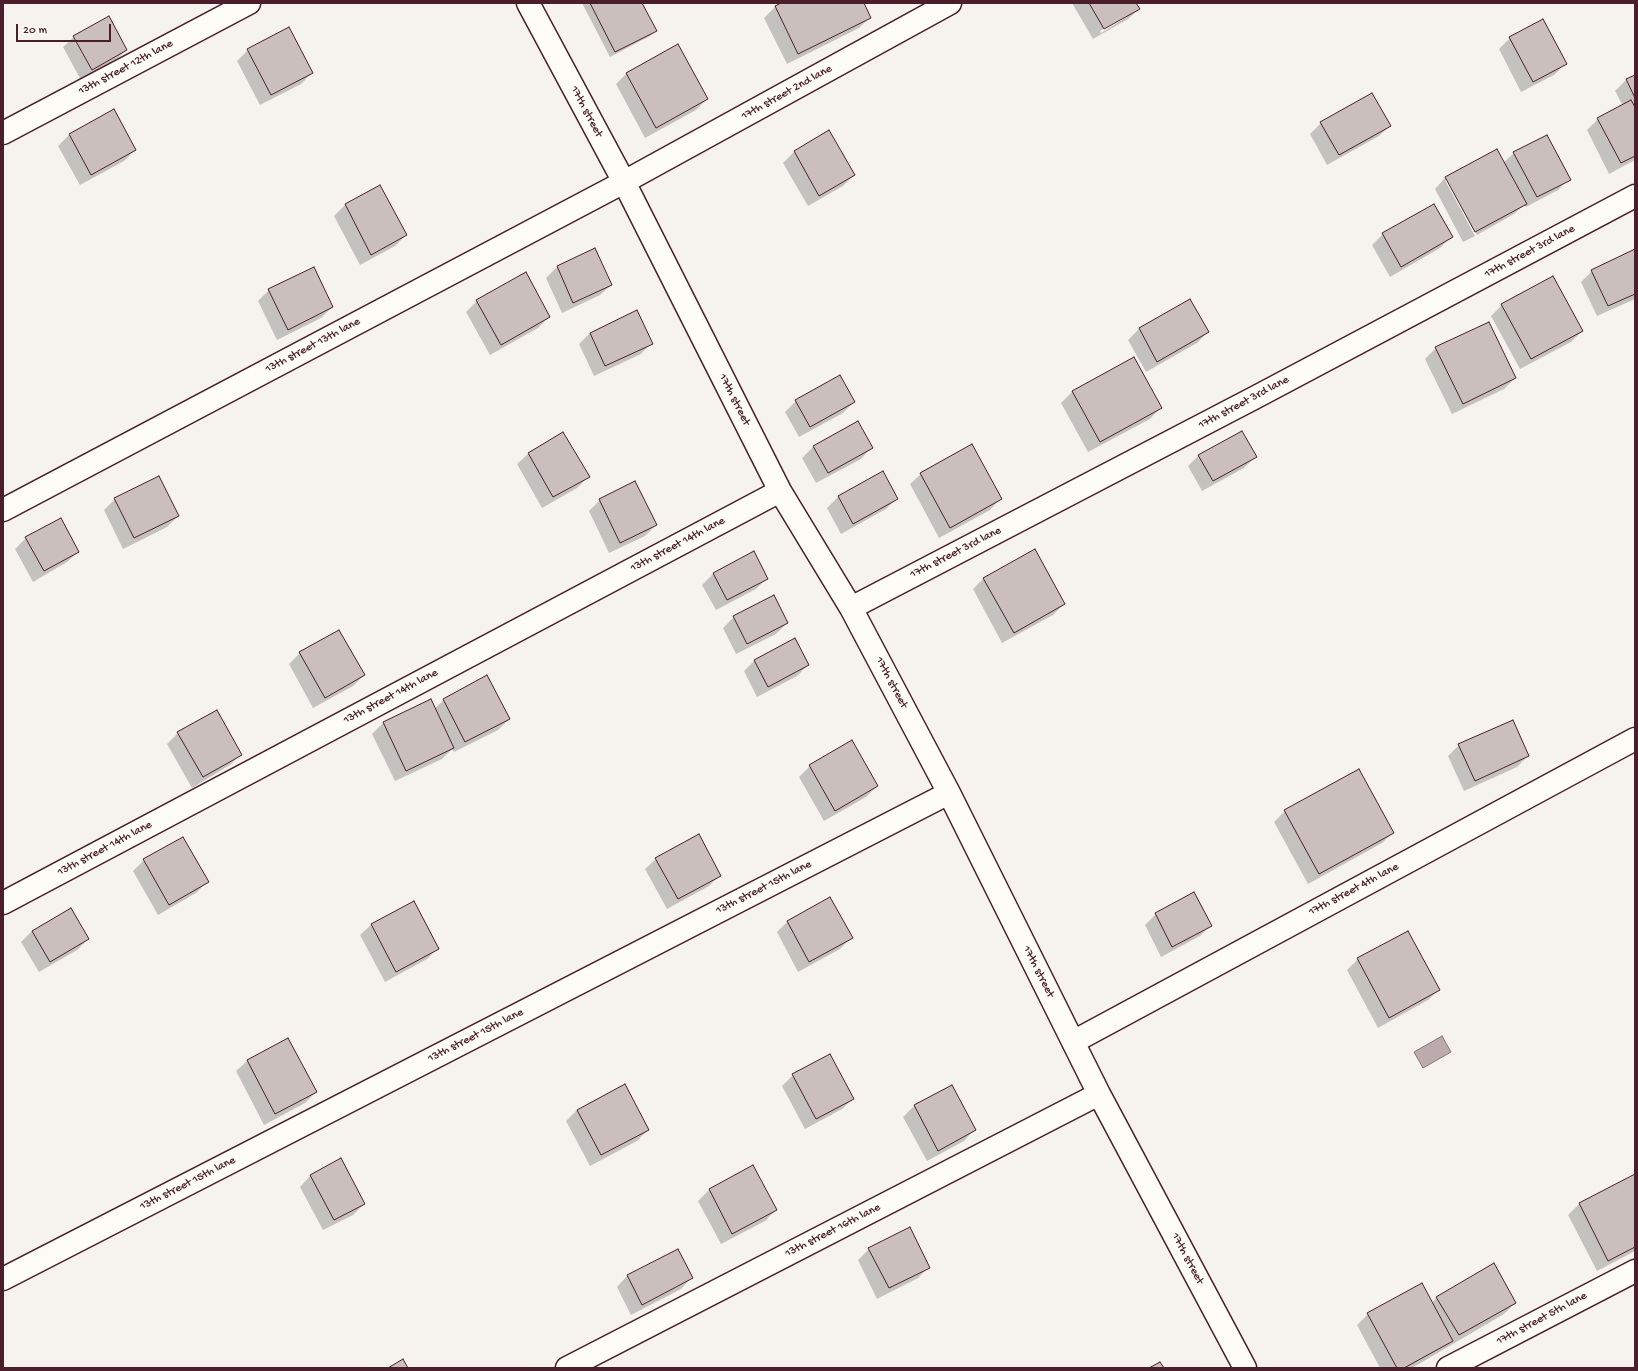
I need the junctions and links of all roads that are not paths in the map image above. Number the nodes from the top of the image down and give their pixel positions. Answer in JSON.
{"nodes":[{"id":1,"x":249,"y":3,"type":"edge"},
{"id":2,"x":528,"y":3,"type":"edge"},
{"id":3,"x":950,"y":3,"type":"edge"},
{"id":4,"x":3,"y":133,"type":"edge"},
{"id":5,"x":624,"y":182,"type":"junction"},
{"id":6,"x":1635,"y":196,"type":"edge"},
{"id":7,"x":780,"y":491,"type":"junction"},
{"id":8,"x":3,"y":510,"type":"edge"},
{"id":9,"x":851,"y":608,"type":"junction"},
{"id":10,"x":1635,"y":739,"type":"edge"},
{"id":11,"x":949,"y":793,"type":"junction"},
{"id":12,"x":3,"y":903,"type":"edge"},
{"id":13,"x":1073,"y":1042,"type":"junction"},
{"id":14,"x":1099,"y":1094,"type":"junction"},
{"id":15,"x":1635,"y":1271,"type":"edge"},
{"id":16,"x":3,"y":1279,"type":"edge"},
{"id":17,"x":567,"y":1368,"type":"edge"},
{"id":18,"x":1245,"y":1368,"type":"edge"},
{"id":19,"x":1448,"y":1368,"type":"edge"}],
"edges":[{"from":1,"to":4,"type":"street","name":"13th street 12th lane"},
{"from":2,"to":5,"type":"street","name":"17th street"},
{"from":3,"to":5,"type":"street","name":"17th street 2nd lane"},
{"from":5,"to":7,"type":"street","name":"17th street"},
{"from":5,"to":8,"type":"street","name":"13th street 13th lane"},
{"from":6,"to":9,"type":"street","name":"17th street 3rd lane"},
{"from":7,"to":9,"type":"street","name":"17th street"},
{"from":7,"to":12,"type":"street","name":"13th street 14th lane"},
{"from":9,"to":11,"type":"street","name":"17th street"},
{"from":10,"to":13,"type":"street","name":"17th street 4th lane"},
{"from":11,"to":13,"type":"street","name":"17th street"},
{"from":11,"to":16,"type":"street","name":"13th street 15th lane"},
{"from":13,"to":14,"type":"street","name":"17th street"},
{"from":14,"to":17,"type":"street","name":"13th street 16th lane"},
{"from":14,"to":18,"type":"street","name":"17th street"},
{"from":15,"to":19,"type":"street","name":"17th street 5th lane"}]}
